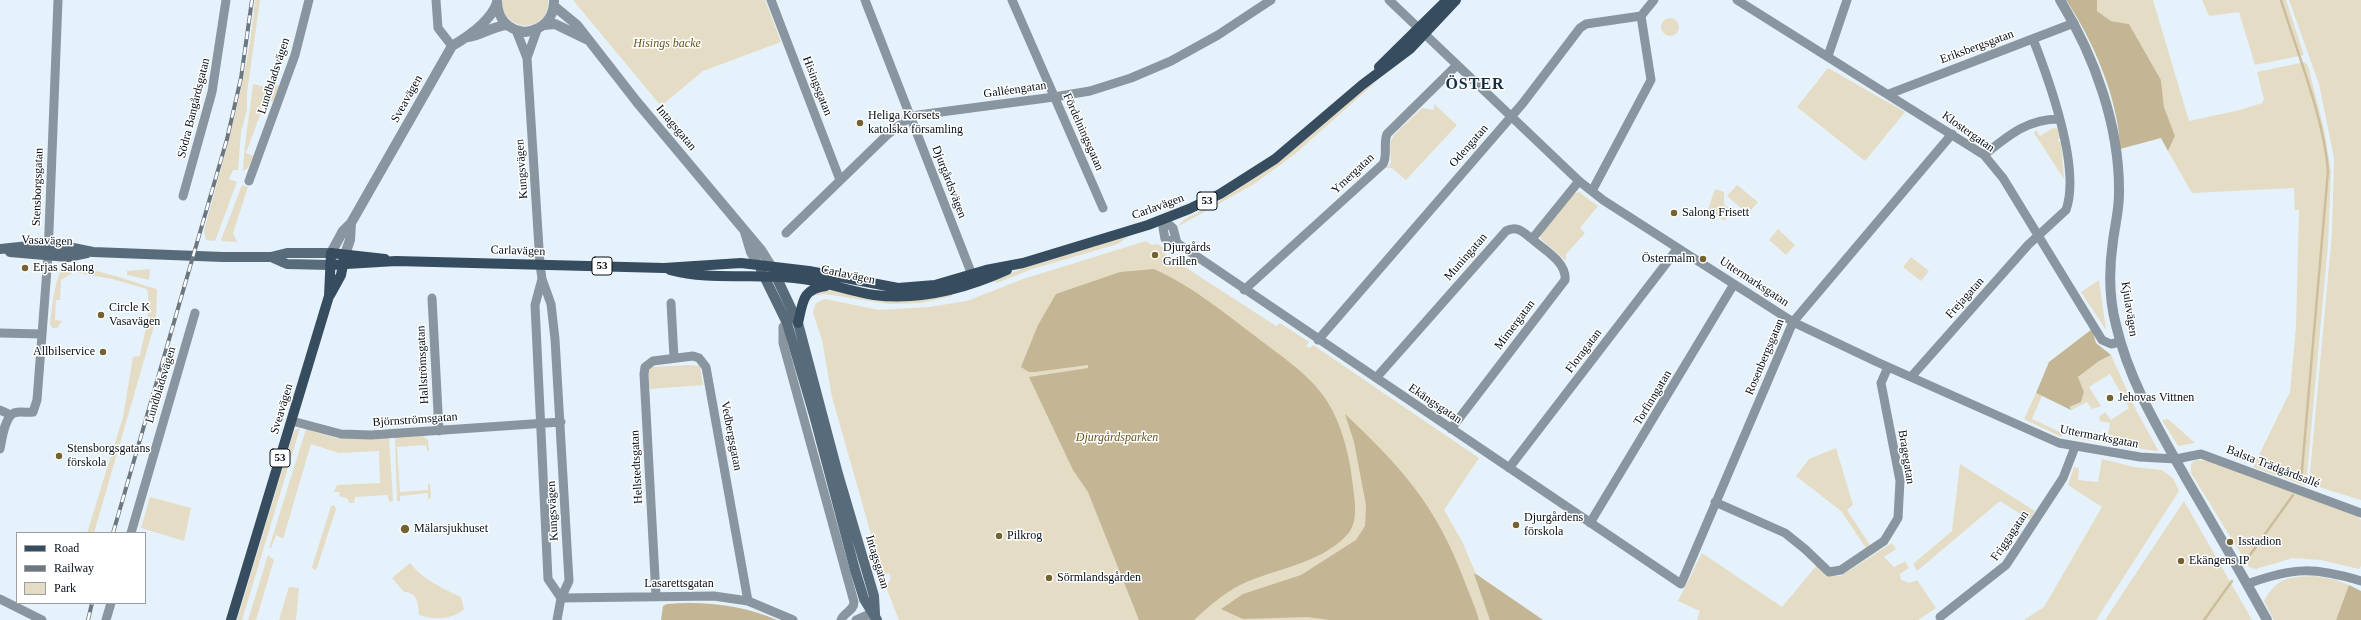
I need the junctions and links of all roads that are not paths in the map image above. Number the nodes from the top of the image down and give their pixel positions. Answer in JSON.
{"nodes":[{"id":1,"x":58,"y":0,"type":"edge"},
{"id":2,"x":226,"y":0,"type":"edge"},
{"id":3,"x":309,"y":0,"type":"edge"},
{"id":4,"x":436,"y":0,"type":"edge"},
{"id":5,"x":771,"y":0,"type":"edge"},
{"id":6,"x":865,"y":0,"type":"edge"},
{"id":7,"x":1012,"y":0,"type":"edge"},
{"id":8,"x":1271,"y":0,"type":"edge"},
{"id":9,"x":1389,"y":0,"type":"edge"},
{"id":10,"x":1447,"y":0,"type":"edge"},
{"id":11,"x":1456,"y":0,"type":"edge"},
{"id":12,"x":1654,"y":0,"type":"edge"},
{"id":13,"x":1737,"y":0,"type":"edge"},
{"id":14,"x":1847,"y":0,"type":"edge"},
{"id":15,"x":2060,"y":0,"type":"edge"},
{"id":16,"x":497,"y":2,"type":"edge"},
{"id":17,"x":554,"y":3,"type":"edge"},
{"id":18,"x":1641,"y":16,"type":"junction"},
{"id":19,"x":2074,"y":23,"type":"junction"},
{"id":20,"x":511,"y":27,"type":"junction"},
{"id":21,"x":540,"y":28,"type":"junction"},
{"id":22,"x":1422,"y":31,"type":"junction"},
{"id":23,"x":468,"y":37,"type":"junction"},
{"id":24,"x":2033,"y":39,"type":"junction"},
{"id":25,"x":588,"y":40,"type":"junction"},
{"id":26,"x":452,"y":46,"type":"junction"},
{"id":27,"x":1828,"y":56,"type":"junction"},
{"id":28,"x":527,"y":58,"type":"junction"},
{"id":29,"x":1457,"y":65,"type":"junction"},
{"id":30,"x":1890,"y":94,"type":"junction"},
{"id":31,"x":1054,"y":97,"type":"junction"},
{"id":32,"x":911,"y":116,"type":"junction"},
{"id":33,"x":1511,"y":116,"type":"junction"},
{"id":34,"x":2059,"y":119,"type":"junction"},
{"id":35,"x":1952,"y":134,"type":"junction"},
{"id":36,"x":1984,"y":155,"type":"junction"},
{"id":37,"x":840,"y":180,"type":"junction"},
{"id":38,"x":249,"y":181,"type":"dead end"},
{"id":39,"x":1578,"y":181,"type":"junction"},
{"id":40,"x":1592,"y":191,"type":"junction"},
{"id":41,"x":183,"y":196,"type":"dead end"},
{"id":42,"x":1103,"y":208,"type":"dead end"},
{"id":43,"x":1164,"y":220,"type":"junction"},
{"id":44,"x":351,"y":223,"type":"junction"},
{"id":45,"x":745,"y":232,"type":"junction"},
{"id":46,"x":786,"y":233,"type":"dead end"},
{"id":47,"x":2038,"y":235,"type":"junction"},
{"id":48,"x":1532,"y":239,"type":"junction"},
{"id":49,"x":1678,"y":248,"type":"junction"},
{"id":50,"x":0,"y":250,"type":"edge"},
{"id":51,"x":48,"y":251,"type":"junction"},
{"id":52,"x":331,"y":253,"type":"junction"},
{"id":53,"x":345,"y":254,"type":"junction"},
{"id":54,"x":183,"y":255,"type":"joint"},
{"id":55,"x":271,"y":257,"type":"junction"},
{"id":56,"x":396,"y":261,"type":"junction"},
{"id":57,"x":540,"y":264,"type":"junction"},
{"id":58,"x":330,"y":265,"type":"junction"},
{"id":59,"x":344,"y":265,"type":"junction"},
{"id":60,"x":758,"y":265,"type":"junction"},
{"id":61,"x":771,"y":266,"type":"junction"},
{"id":62,"x":664,"y":268,"type":"junction"},
{"id":63,"x":765,"y":277,"type":"junction"},
{"id":64,"x":776,"y":277,"type":"junction"},
{"id":65,"x":542,"y":279,"type":"junction"},
{"id":66,"x":973,"y":279,"type":"junction"},
{"id":67,"x":1734,"y":284,"type":"junction"},
{"id":68,"x":832,"y":285,"type":"junction"},
{"id":69,"x":1244,"y":290,"type":"junction"},
{"id":70,"x":329,"y":296,"type":"junction"},
{"id":71,"x":432,"y":298,"type":"dead end"},
{"id":72,"x":671,"y":302,"type":"dead end"},
{"id":73,"x":551,"y":304,"type":"junction"},
{"id":74,"x":535,"y":305,"type":"junction"},
{"id":75,"x":195,"y":313,"type":"dead end"},
{"id":76,"x":1793,"y":322,"type":"junction"},
{"id":77,"x":787,"y":323,"type":"junction"},
{"id":78,"x":798,"y":323,"type":"junction"},
{"id":79,"x":0,"y":333,"type":"edge"},
{"id":80,"x":42,"y":334,"type":"junction"},
{"id":81,"x":1318,"y":340,"type":"junction"},
{"id":82,"x":2120,"y":342,"type":"junction"},
{"id":83,"x":674,"y":358,"type":"junction"},
{"id":84,"x":1888,"y":367,"type":"junction"},
{"id":85,"x":1911,"y":377,"type":"junction"},
{"id":86,"x":1376,"y":378,"type":"junction"},
{"id":87,"x":0,"y":410,"type":"edge"},
{"id":88,"x":11,"y":415,"type":"junction"},
{"id":89,"x":292,"y":421,"type":"junction"},
{"id":90,"x":561,"y":422,"type":"junction"},
{"id":91,"x":541,"y":424,"type":"junction"},
{"id":92,"x":1451,"y":429,"type":"junction"},
{"id":93,"x":439,"y":431,"type":"junction"},
{"id":94,"x":2075,"y":447,"type":"junction"},
{"id":95,"x":0,"y":449,"type":"edge"},
{"id":96,"x":2176,"y":459,"type":"junction"},
{"id":97,"x":1509,"y":468,"type":"junction"},
{"id":98,"x":1715,"y":502,"type":"junction"},
{"id":99,"x":2361,"y":513,"type":"edge"},
{"id":100,"x":1590,"y":523,"type":"junction"},
{"id":101,"x":131,"y":532,"type":"edge"},
{"id":102,"x":2361,"y":581,"type":"edge"},
{"id":103,"x":1680,"y":584,"type":"joint"},
{"id":104,"x":2247,"y":584,"type":"junction"},
{"id":105,"x":656,"y":596,"type":"junction"},
{"id":106,"x":561,"y":598,"type":"junction"},
{"id":107,"x":0,"y":599,"type":"edge"},
{"id":108,"x":748,"y":601,"type":"junction"},
{"id":109,"x":111,"y":604,"type":"edge"},
{"id":110,"x":1940,"y":617,"type":"dead end"},
{"id":111,"x":875,"y":618,"type":"edge"},
{"id":112,"x":42,"y":620,"type":"edge"},
{"id":113,"x":106,"y":620,"type":"edge"},
{"id":114,"x":231,"y":620,"type":"edge"},
{"id":115,"x":557,"y":620,"type":"edge"},
{"id":116,"x":793,"y":620,"type":"edge"},
{"id":117,"x":841,"y":620,"type":"edge"},
{"id":118,"x":856,"y":620,"type":"edge"},
{"id":119,"x":2267,"y":620,"type":"edge"}],
"edges":[{"from":1,"to":51,"type":"street","name":"Stensborgsgatan"},
{"from":2,"to":41,"type":"street","name":"Södra Bangårdsgatan"},
{"from":3,"to":38,"type":"street","name":"Lundbladsvägen"},
{"from":4,"to":26,"type":"street"},
{"from":5,"to":37,"type":"street","name":"Hisingsgatan"},
{"from":6,"to":32,"type":"street","name":"Djurgårdsvägen"},
{"from":7,"to":31,"type":"street","name":"Fördelningsgatan"},
{"from":8,"to":31,"type":"street","name":"Galléengatan"},
{"from":9,"to":22,"type":"street","name":"Uttermarksgatan"},
{"from":10,"to":22,"type":"main road","name":"Carlavägen","number":"53"},
{"from":11,"to":22,"type":"main road","name":"Carlavägen","number":"53"},
{"from":12,"to":18,"type":"street"},
{"from":13,"to":27,"type":"street","name":"Klostergatan"},
{"from":14,"to":27,"type":"street"},
{"from":15,"to":19,"type":"street","name":"Kjulavägen"},
{"from":16,"to":20,"type":"street"},
{"from":16,"to":23,"type":"street"},
{"from":17,"to":21,"type":"street"},
{"from":17,"to":25,"type":"street","name":"Intagsgatan"},
{"from":18,"to":33,"type":"street","name":"Odengatan"},
{"from":18,"to":40,"type":"street"},
{"from":19,"to":24,"type":"street","name":"Eriksbergsgatan"},
{"from":19,"to":82,"type":"street","name":"Kjulavägen"},
{"from":20,"to":21,"type":"street","name":"Intagsgatan"},
{"from":20,"to":23,"type":"street"},
{"from":20,"to":28,"type":"street","name":"Kungsvägen"},
{"from":21,"to":25,"type":"street","name":"Intagsgatan"},
{"from":21,"to":28,"type":"street","name":"Kungsvägen"},
{"from":22,"to":29,"type":"street","name":"Uttermarksgatan"},
{"from":22,"to":43,"type":"main road","name":"Carlavägen","number":"53"},
{"from":23,"to":26,"type":"street"},
{"from":24,"to":30,"type":"street","name":"Eriksbergsgatan"},
{"from":24,"to":34,"type":"street","name":"Frejagatan"},
{"from":25,"to":45,"type":"street","name":"Intagsgatan"},
{"from":26,"to":44,"type":"street","name":"Sveavägen"},
{"from":27,"to":30,"type":"street","name":"Klostergatan"},
{"from":28,"to":57,"type":"street","name":"Kungsvägen"},
{"from":29,"to":33,"type":"street","name":"Uttermarksgatan"},
{"from":29,"to":69,"type":"street","name":"Ymergatan"},
{"from":30,"to":35,"type":"street","name":"Klostergatan"},
{"from":31,"to":32,"type":"street","name":"Galléengatan"},
{"from":31,"to":42,"type":"street","name":"Fördelningsgatan"},
{"from":32,"to":37,"type":"street"},
{"from":32,"to":66,"type":"street","name":"Djurgårdsvägen"},
{"from":33,"to":39,"type":"street","name":"Uttermarksgatan"},
{"from":33,"to":81,"type":"street","name":"Odengatan"},
{"from":34,"to":36,"type":"street"},
{"from":34,"to":47,"type":"street","name":"Frejagatan"},
{"from":35,"to":36,"type":"street","name":"Klostergatan"},
{"from":35,"to":76,"type":"street","name":"Rosenbergsgatan"},
{"from":36,"to":47,"type":"street","name":"Klostergatan"},
{"from":37,"to":46,"type":"street"},
{"from":39,"to":40,"type":"street","name":"Uttermarksgatan"},
{"from":39,"to":48,"type":"street"},
{"from":40,"to":49,"type":"street","name":"Uttermarksgatan"},
{"from":43,"to":66,"type":"main road","name":"Carlavägen","number":"53"},
{"from":43,"to":69,"type":"street","name":"Ekängsgatan"},
{"from":44,"to":52,"type":"street","name":"Sveavägen"},
{"from":44,"to":53,"type":"street","name":"Sveavägen"},
{"from":45,"to":60,"type":"street","name":"Intagsgatan"},
{"from":45,"to":61,"type":"street","name":"Intagsgatan"},
{"from":47,"to":82,"type":"street","name":"Klostergatan"},
{"from":47,"to":85,"type":"street","name":"Frejagatan"},
{"from":48,"to":86,"type":"street","name":"Muningatan"},
{"from":48,"to":92,"type":"street","name":"Mimergatan"},
{"from":49,"to":67,"type":"street","name":"Uttermarksgatan"},
{"from":49,"to":97,"type":"street","name":"Floragatan"},
{"from":50,"to":51,"type":"main road","name":"Vasavägen"},
{"from":51,"to":54,"type":"main road","name":"Vasavägen"},
{"from":51,"to":80,"type":"street","name":"Stensborgsgatan"},
{"from":52,"to":53,"type":"main road","name":"Carlavägen","number":"53"},
{"from":52,"to":55,"type":"main road","name":"Carlavägen"},
{"from":52,"to":58,"type":"main road","name":"Sveavägen","number":"53"},
{"from":53,"to":56,"type":"main road","name":"Carlavägen","number":"53"},
{"from":53,"to":59,"type":"main road","name":"Sveavägen","number":"53"},
{"from":54,"to":55,"type":"main road","name":"Carlavägen"},
{"from":55,"to":58,"type":"main road","name":"Carlavägen"},
{"from":56,"to":57,"type":"main road","name":"Carlavägen","number":"53"},
{"from":56,"to":59,"type":"main road","name":"Carlavägen","number":"53"},
{"from":57,"to":62,"type":"main road","name":"Carlavägen","number":"53"},
{"from":57,"to":65,"type":"street","name":"Kungsvägen"},
{"from":58,"to":59,"type":"main road","name":"Carlavägen","number":"53"},
{"from":58,"to":70,"type":"main road","name":"Sveavägen","number":"53"},
{"from":59,"to":70,"type":"main road","name":"Sveavägen","number":"53"},
{"from":60,"to":61,"type":"main road","name":"Carlavägen","number":"53"},
{"from":60,"to":62,"type":"main road","name":"Carlavägen","number":"53"},
{"from":60,"to":63,"type":"main road","name":"Intagsgatan"},
{"from":61,"to":64,"type":"main road","name":"Intagsgatan"},
{"from":61,"to":66,"type":"main road","name":"Carlavägen","number":"53"},
{"from":62,"to":63,"type":"main road","name":"Carlavägen","number":"53"},
{"from":63,"to":64,"type":"main road","name":"Carlavägen","number":"53"},
{"from":63,"to":77,"type":"main road","name":"Intagsgatan"},
{"from":64,"to":68,"type":"main road","name":"Carlavägen","number":"53"},
{"from":64,"to":78,"type":"main road","name":"Intagsgatan"},
{"from":65,"to":73,"type":"street","name":"Kungsvägen"},
{"from":65,"to":74,"type":"street","name":"Kungsvägen"},
{"from":66,"to":68,"type":"main road","name":"Carlavägen","number":"53"},
{"from":67,"to":76,"type":"street","name":"Uttermarksgatan"},
{"from":67,"to":100,"type":"street","name":"Torfinngatan"},
{"from":68,"to":78,"type":"main road"},
{"from":69,"to":81,"type":"street","name":"Ekängsgatan"},
{"from":70,"to":89,"type":"main road","name":"Sveavägen","number":"53"},
{"from":71,"to":93,"type":"street","name":"Hallströmsgatan"},
{"from":72,"to":83,"type":"street"},
{"from":73,"to":74,"type":"street"},
{"from":73,"to":90,"type":"street","name":"Kungsvägen"},
{"from":74,"to":91,"type":"street","name":"Kungsvägen"},
{"from":75,"to":101,"type":"street","name":"Lundbladsvägen"},
{"from":76,"to":84,"type":"street","name":"Uttermarksgatan"},
{"from":76,"to":98,"type":"street","name":"Rosenbergsgatan"},
{"from":77,"to":111,"type":"main road","name":"Intagsgatan"},
{"from":77,"to":117,"type":"street"},
{"from":78,"to":111,"type":"main road","name":"Intagsgatan"},
{"from":79,"to":80,"type":"street"},
{"from":80,"to":88,"type":"street","name":"Stensborgsgatan"},
{"from":81,"to":86,"type":"street","name":"Ekängsgatan"},
{"from":82,"to":96,"type":"street","name":"Kjulavägen"},
{"from":83,"to":105,"type":"street","name":"Hellstedtsgatan"},
{"from":83,"to":108,"type":"street","name":"Vedbergsgatan"},
{"from":84,"to":85,"type":"street","name":"Uttermarksgatan"},
{"from":84,"to":98,"type":"street","name":"Bragegatan"},
{"from":85,"to":94,"type":"street","name":"Uttermarksgatan"},
{"from":86,"to":92,"type":"street","name":"Ekängsgatan"},
{"from":87,"to":88,"type":"street"},
{"from":88,"to":95,"type":"street"},
{"from":89,"to":93,"type":"street","name":"Björnströmsgatan"},
{"from":89,"to":114,"type":"main road","name":"Sveavägen","number":"53"},
{"from":90,"to":91,"type":"street"},
{"from":90,"to":106,"type":"street","name":"Kungsvägen"},
{"from":91,"to":93,"type":"street","name":"Björnströmsgatan"},
{"from":91,"to":106,"type":"street","name":"Kungsvägen"},
{"from":92,"to":97,"type":"street","name":"Ekängsgatan"},
{"from":94,"to":96,"type":"street","name":"Uttermarksgatan"},
{"from":94,"to":110,"type":"street","name":"Friggagatan"},
{"from":96,"to":99,"type":"street","name":"Balsta Trädgårdsallé"},
{"from":96,"to":104,"type":"street","name":"Kjulavägen"},
{"from":97,"to":100,"type":"street","name":"Ekängsgatan"},
{"from":98,"to":103,"type":"street","name":"Rosenbergsgatan"},
{"from":100,"to":103,"type":"street","name":"Ekängsgatan"},
{"from":102,"to":104,"type":"street"},
{"from":104,"to":119,"type":"street","name":"Kjulavägen"},
{"from":105,"to":106,"type":"street","name":"Lasarettsgatan"},
{"from":105,"to":108,"type":"street","name":"Lasarettsgatan"},
{"from":106,"to":115,"type":"street","name":"Kungsvägen"},
{"from":107,"to":112,"type":"street"},
{"from":108,"to":116,"type":"street","name":"Lasarettsgatan"},
{"from":109,"to":113,"type":"street"},
{"from":111,"to":118,"type":"street"}]}
